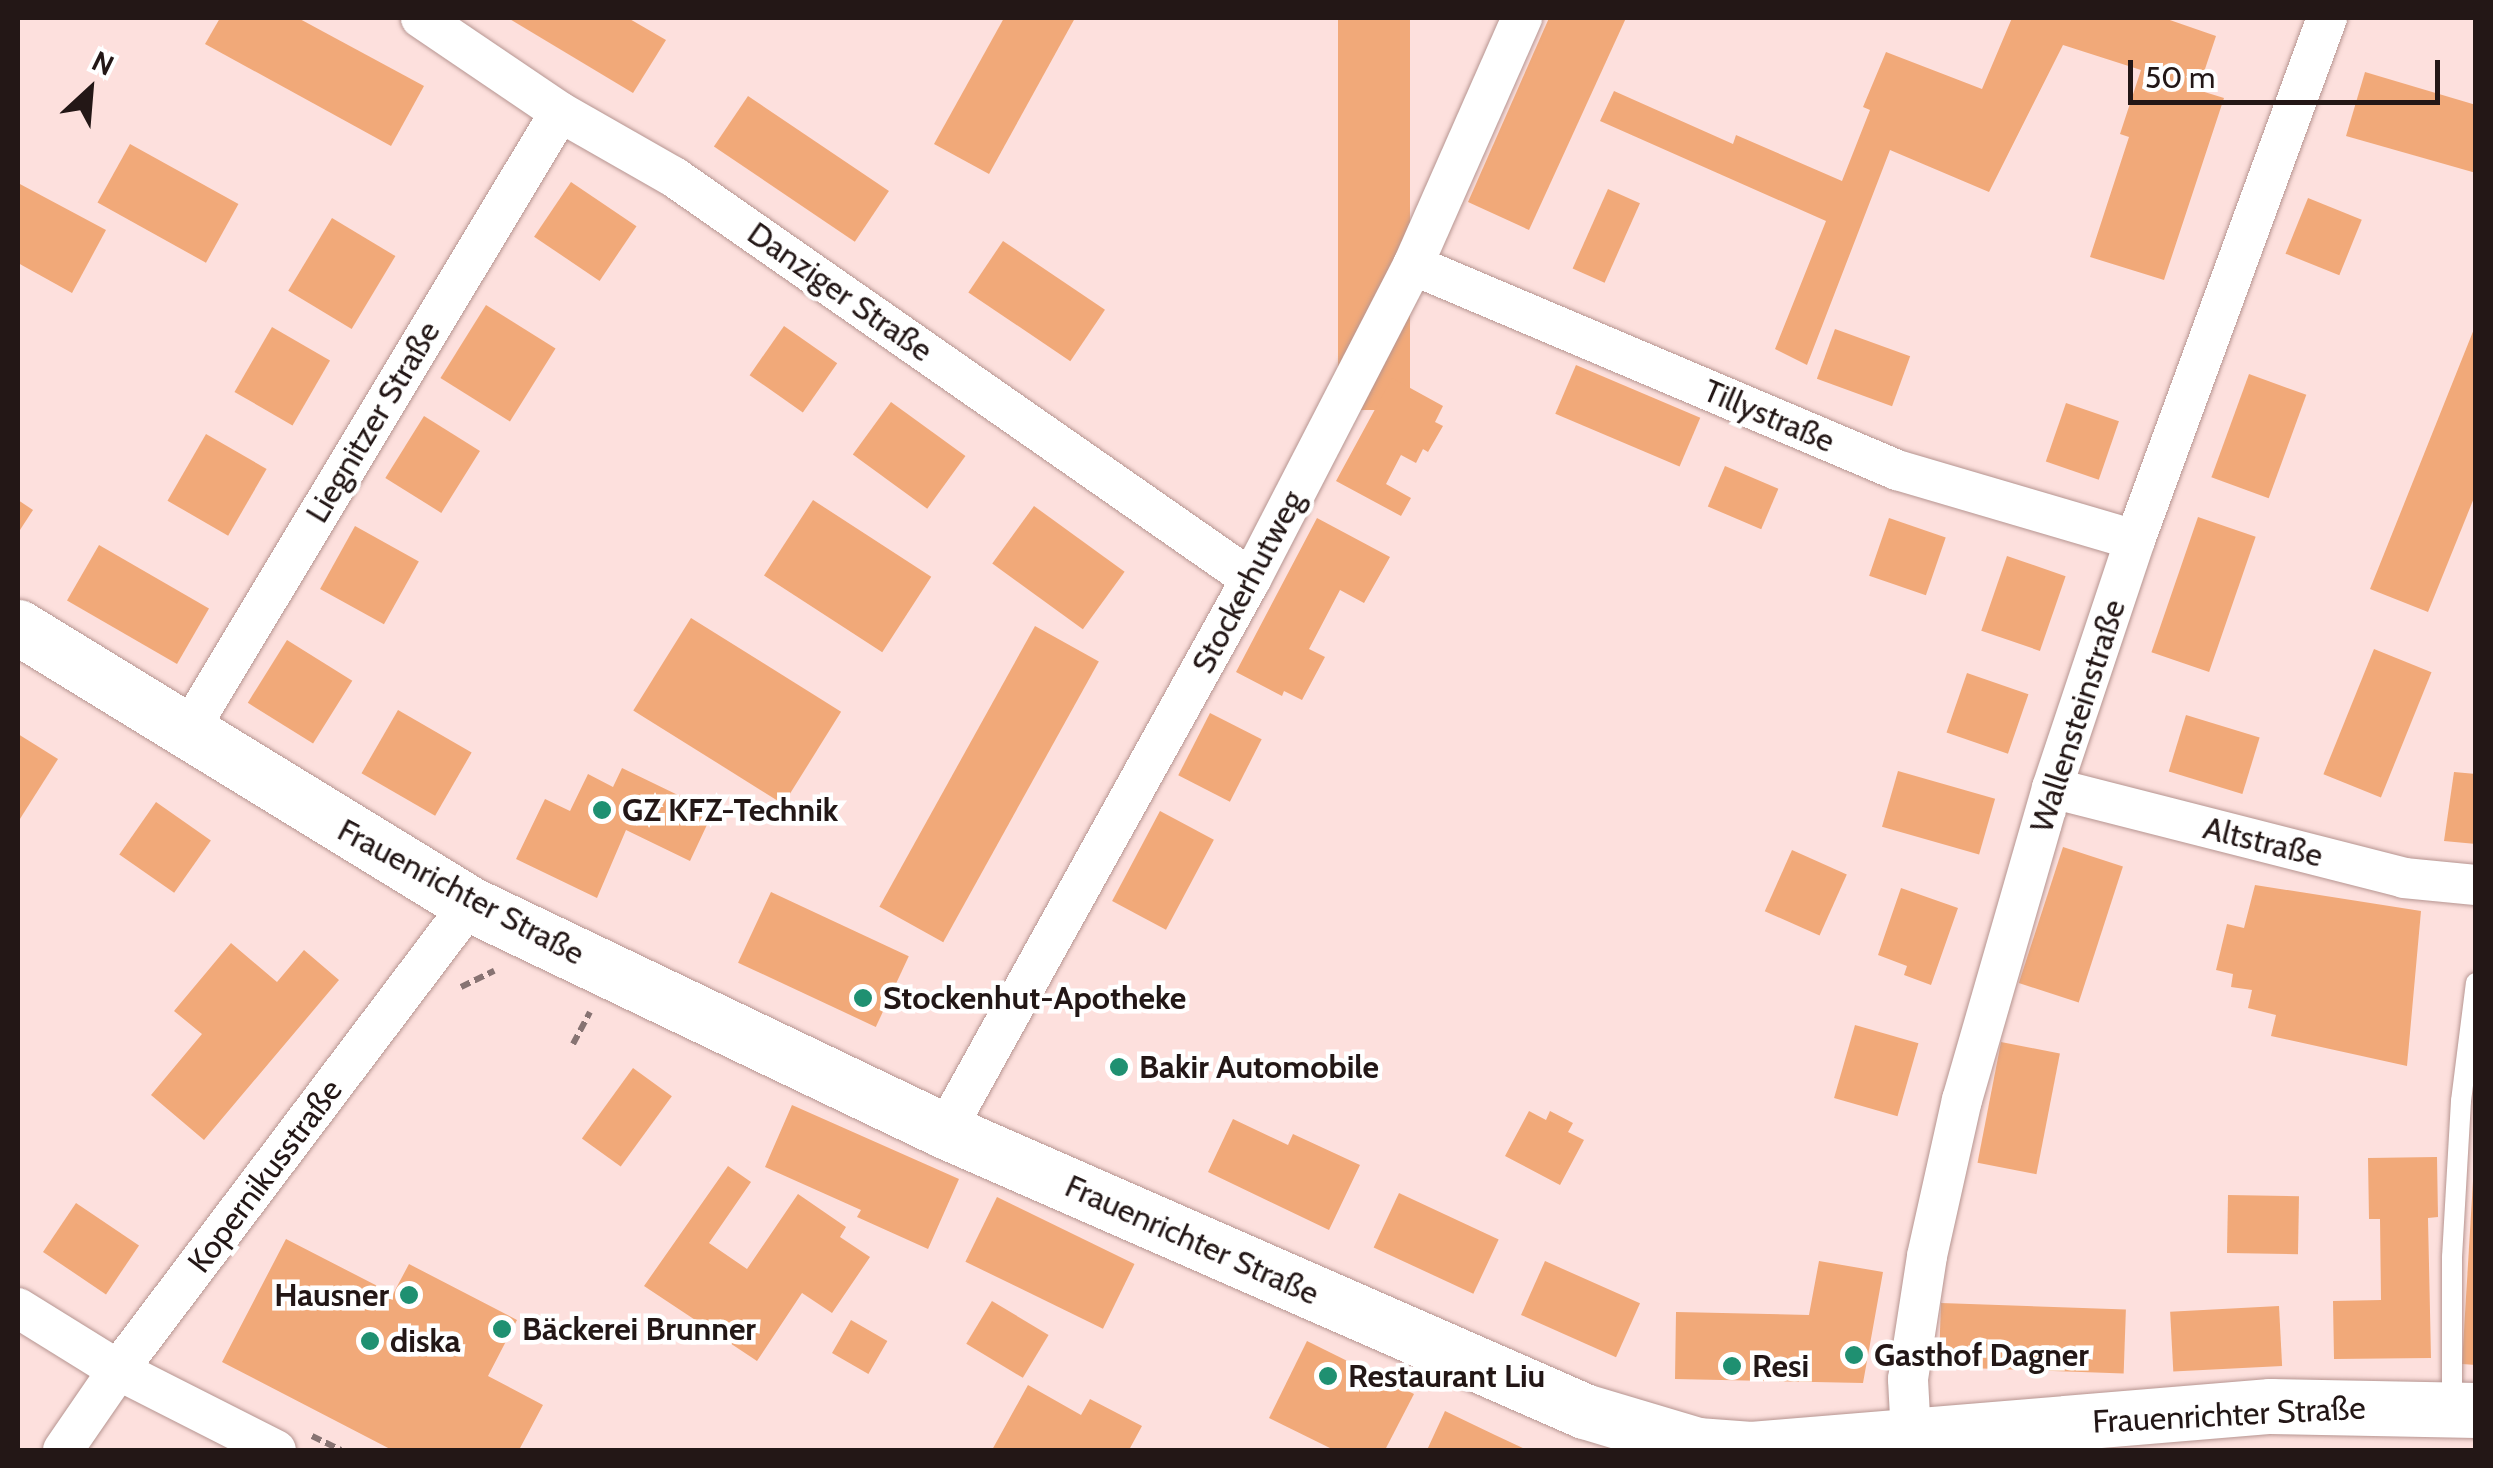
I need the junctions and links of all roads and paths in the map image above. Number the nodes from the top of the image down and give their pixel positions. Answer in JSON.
{"nodes":[{"id":1,"x":421,"y":18,"type":"edge"},
{"id":2,"x":1522,"y":18,"type":"edge"},
{"id":3,"x":2326,"y":18,"type":"edge"},
{"id":4,"x":560,"y":112,"type":"junction"},
{"id":5,"x":1413,"y":265,"type":"junction"},
{"id":6,"x":2135,"y":540,"type":"junction"},
{"id":7,"x":1251,"y":580,"type":"junction"},
{"id":8,"x":18,"y":627,"type":"edge"},
{"id":9,"x":187,"y":733,"type":"junction"},
{"id":10,"x":2052,"y":788,"type":"junction"},
{"id":11,"x":2476,"y":885,"type":"edge"},
{"id":12,"x":470,"y":904,"type":"junction"},
{"id":13,"x":2476,"y":983,"type":"edge"},
{"id":14,"x":461,"y":987,"type":"dead end"},
{"id":15,"x":449,"y":1001,"type":"dead end"},
{"id":16,"x":596,"y":1002,"type":"dead end"},
{"id":17,"x":573,"y":1044,"type":"dead end"},
{"id":18,"x":945,"y":1131,"type":"junction"},
{"id":19,"x":18,"y":1308,"type":"edge"},
{"id":20,"x":118,"y":1370,"type":"junction"},
{"id":21,"x":2464,"y":1410,"type":"edge"},
{"id":22,"x":292,"y":1442,"type":"edge"},
{"id":23,"x":1913,"y":1443,"type":"edge"},
{"id":24,"x":1696,"y":1448,"type":"edge"},
{"id":25,"x":63,"y":1450,"type":"edge"},
{"id":26,"x":341,"y":1450,"type":"edge"}],
"edges":[{"from":1,"to":4,"type":"street","name":"Danziger Straße"},
{"from":2,"to":5,"type":"street","name":"Stockerhutweg"},
{"from":3,"to":6,"type":"street","name":"Wallensteinstraße"},
{"from":4,"to":7,"type":"street","name":"Danziger Straße"},
{"from":4,"to":9,"type":"street","name":"Liegnitzer Straße"},
{"from":5,"to":6,"type":"street","name":"Tillystraße"},
{"from":5,"to":7,"type":"street","name":"Stockerhutweg"},
{"from":6,"to":10,"type":"street","name":"Wallensteinstraße"},
{"from":7,"to":18,"type":"street","name":"Stockerhutweg"},
{"from":8,"to":9,"type":"main road","name":"Frauenrichter Straße"},
{"from":9,"to":12,"type":"main road","name":"Frauenrichter Straße"},
{"from":10,"to":11,"type":"street","name":"Altstraße"},
{"from":10,"to":23,"type":"street","name":"Wallensteinstraße"},
{"from":12,"to":18,"type":"main road","name":"Frauenrichter Straße"},
{"from":12,"to":20,"type":"street","name":"Kopernikusstraße"},
{"from":13,"to":21,"type":"lane"},
{"from":14,"to":15,"type":"path"},
{"from":16,"to":17,"type":"path"},
{"from":18,"to":24,"type":"main road","name":"Frauenrichter Straße"},
{"from":19,"to":20,"type":"street"},
{"from":20,"to":22,"type":"street"},
{"from":20,"to":25,"type":"street","name":"Kopernikusstraße"},
{"from":21,"to":23,"type":"main road","name":"Frauenrichter Straße"},
{"from":22,"to":26,"type":"path"},
{"from":23,"to":24,"type":"main road","name":"Frauenrichter Straße"}]}
